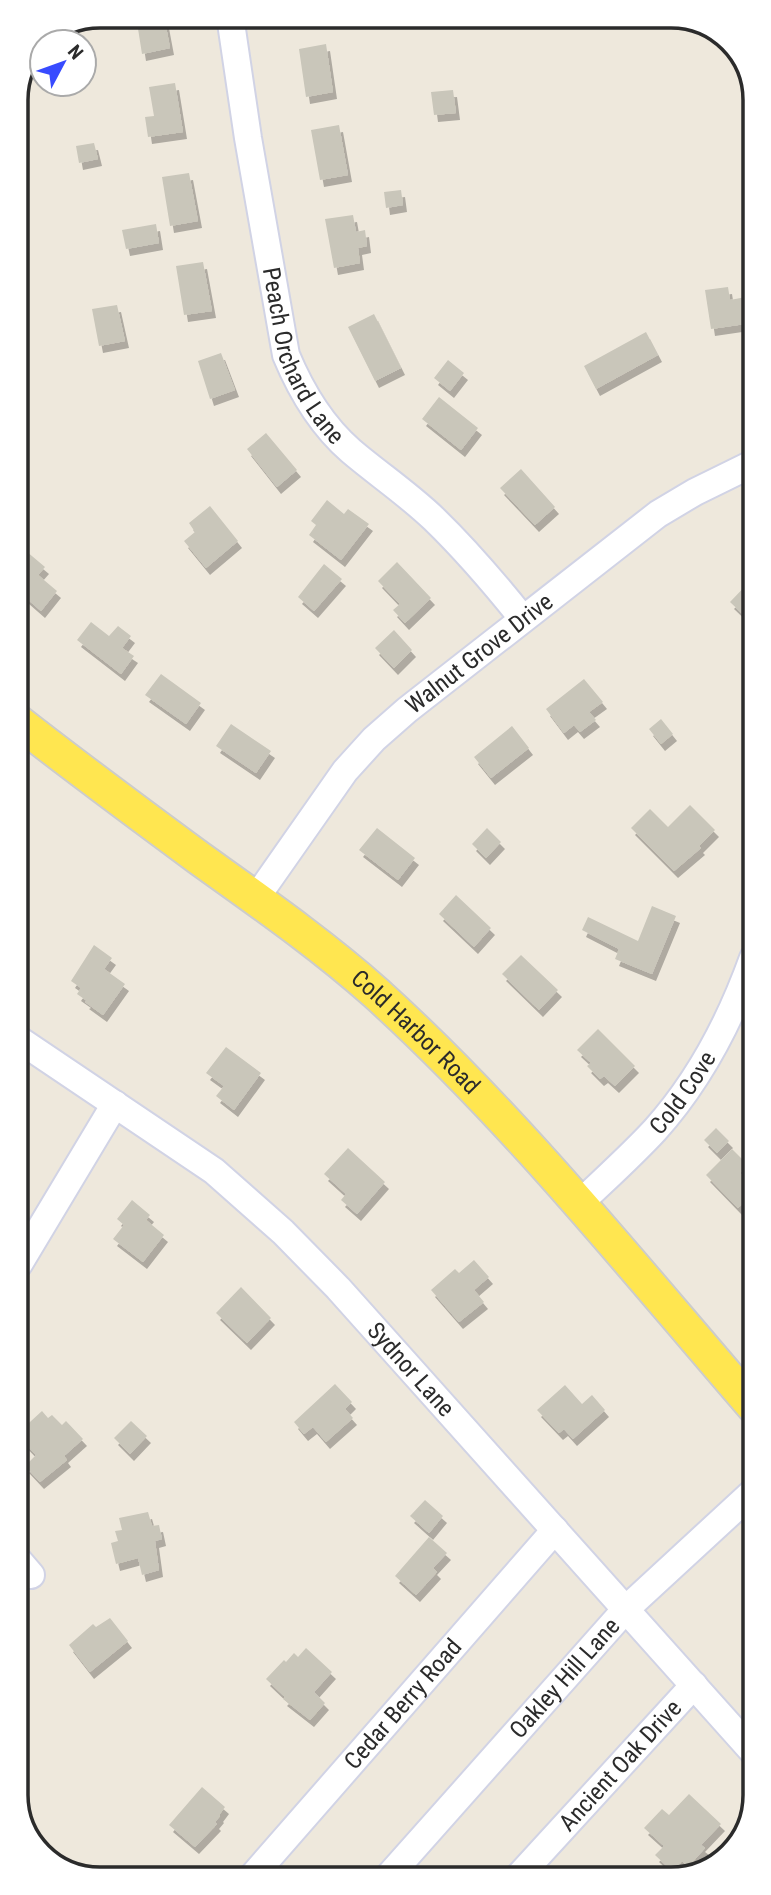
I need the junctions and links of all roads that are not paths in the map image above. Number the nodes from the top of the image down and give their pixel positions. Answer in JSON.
{"nodes":[{"id":1,"x":232,"y":28,"type":"edge"},
{"id":2,"x":743,"y":468,"type":"edge"},
{"id":3,"x":523,"y":619,"type":"junction"},
{"id":4,"x":28,"y":729,"type":"edge"},
{"id":5,"x":256,"y":898,"type":"junction"},
{"id":6,"x":743,"y":986,"type":"edge"},
{"id":7,"x":28,"y":1046,"type":"edge"},
{"id":8,"x":115,"y":1104,"type":"junction"},
{"id":9,"x":578,"y":1205,"type":"junction"},
{"id":10,"x":28,"y":1249,"type":"edge"},
{"id":11,"x":743,"y":1394,"type":"edge"},
{"id":12,"x":743,"y":1501,"type":"edge"},
{"id":13,"x":555,"y":1530,"type":"junction"},
{"id":14,"x":626,"y":1609,"type":"junction"},
{"id":15,"x":694,"y":1685,"type":"junction"},
{"id":16,"x":743,"y":1740,"type":"edge"},
{"id":17,"x":261,"y":1867,"type":"edge"},
{"id":18,"x":397,"y":1867,"type":"edge"},
{"id":19,"x":527,"y":1867,"type":"edge"}],
"edges":[{"from":1,"to":3,"type":"street","name":"Peach Orchard Lane"},
{"from":2,"to":3,"type":"street","name":"Walnut Grove Drive"},
{"from":3,"to":5,"type":"street","name":"Walnut Grove Drive"},
{"from":4,"to":5,"type":"main road","name":"Cold Harbor Road"},
{"from":5,"to":9,"type":"main road","name":"Cold Harbor Road"},
{"from":6,"to":9,"type":"street","name":"Cold Cove"},
{"from":7,"to":8,"type":"street","name":"Sydnor Lane"},
{"from":8,"to":10,"type":"street"},
{"from":8,"to":13,"type":"street","name":"Sydnor Lane"},
{"from":9,"to":11,"type":"main road","name":"Cold Harbor Road"},
{"from":12,"to":14,"type":"street","name":"Oakley Hill Lane"},
{"from":13,"to":14,"type":"street","name":"Sydnor Lane"},
{"from":13,"to":17,"type":"street","name":"Cedar Berry Road"},
{"from":14,"to":15,"type":"street","name":"Sydnor Lane"},
{"from":14,"to":18,"type":"street","name":"Oakley Hill Lane"},
{"from":15,"to":16,"type":"street","name":"Sydnor Lane"},
{"from":15,"to":19,"type":"street","name":"Ancient Oak Drive"}]}
